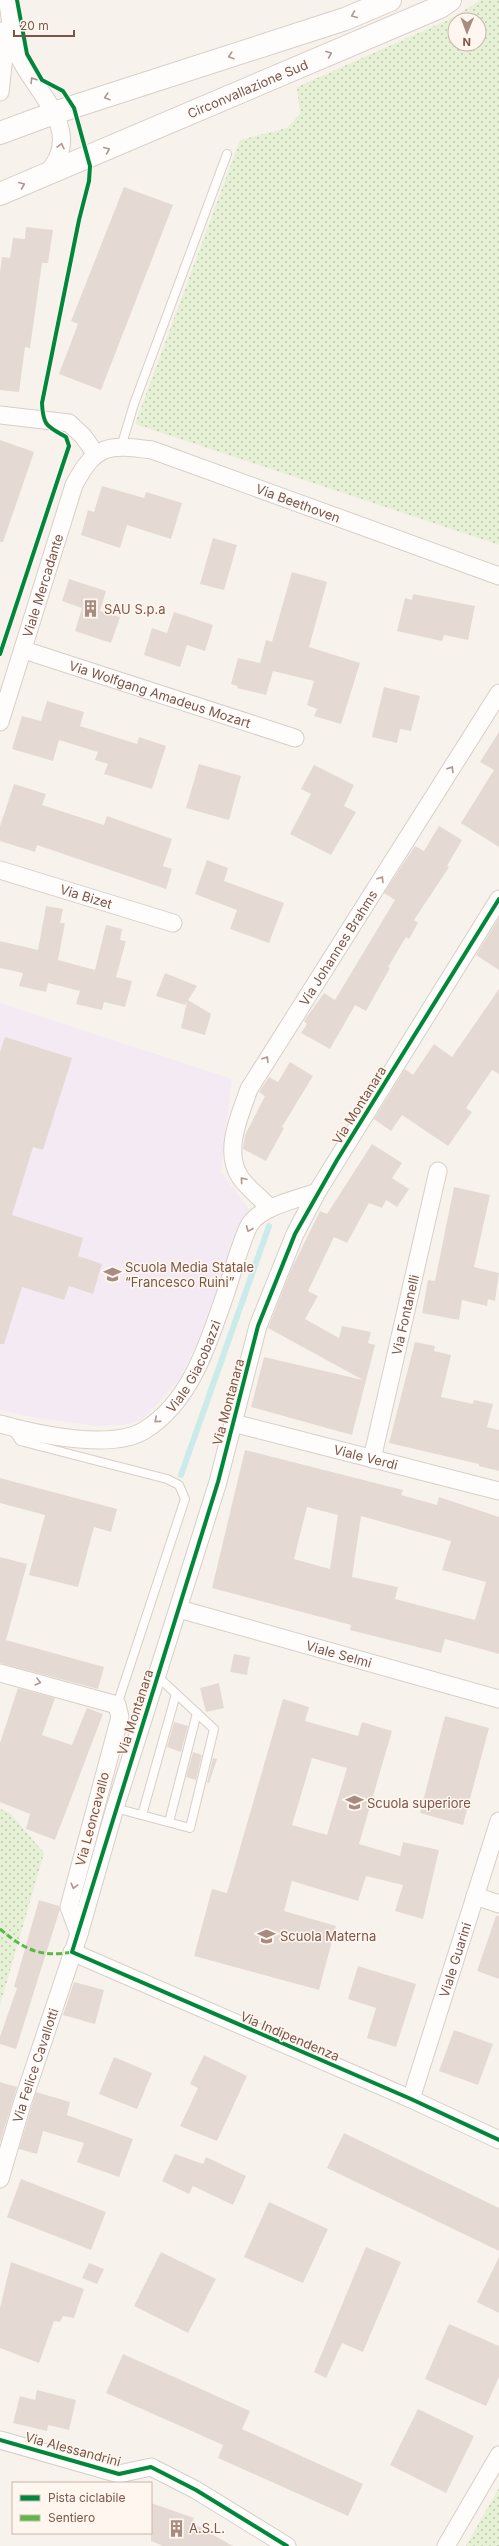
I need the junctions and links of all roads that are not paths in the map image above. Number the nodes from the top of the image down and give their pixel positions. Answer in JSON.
{"nodes":[{"id":1,"x":4,"y":0,"type":"edge"},
{"id":2,"x":390,"y":0,"type":"edge"},
{"id":3,"x":450,"y":0,"type":"edge"},
{"id":4,"x":0,"y":31,"type":"edge"},
{"id":5,"x":0,"y":92,"type":"edge"},
{"id":6,"x":54,"y":113,"type":"junction"},
{"id":7,"x":0,"y":133,"type":"edge"},
{"id":8,"x":227,"y":154,"type":"dead end"},
{"id":9,"x":45,"y":175,"type":"junction"},
{"id":10,"x":0,"y":194,"type":"edge"},
{"id":11,"x":0,"y":415,"type":"edge"},
{"id":12,"x":121,"y":447,"type":"junction"},
{"id":13,"x":95,"y":453,"type":"junction"},
{"id":14,"x":499,"y":576,"type":"edge"},
{"id":15,"x":24,"y":650,"type":"junction"},
{"id":16,"x":499,"y":693,"type":"edge"},
{"id":17,"x":0,"y":722,"type":"edge"},
{"id":18,"x":295,"y":738,"type":"dead end"},
{"id":19,"x":0,"y":870,"type":"edge"},
{"id":20,"x":499,"y":899,"type":"edge"},
{"id":21,"x":173,"y":923,"type":"dead end"},
{"id":22,"x":438,"y":1171,"type":"dead end"},
{"id":23,"x":317,"y":1192,"type":"junction"},
{"id":24,"x":270,"y":1208,"type":"junction"},
{"id":25,"x":233,"y":1423,"type":"junction"},
{"id":26,"x":5,"y":1425,"type":"edge"},
{"id":27,"x":372,"y":1459,"type":"junction"},
{"id":28,"x":499,"y":1491,"type":"edge"},
{"id":29,"x":179,"y":1609,"type":"junction"},
{"id":30,"x":0,"y":1673,"type":"edge"},
{"id":31,"x":157,"y":1676,"type":"junction"},
{"id":32,"x":176,"y":1694,"type":"junction"},
{"id":33,"x":499,"y":1699,"type":"edge"},
{"id":34,"x":117,"y":1705,"type":"junction"},
{"id":35,"x":197,"y":1713,"type":"junction"},
{"id":36,"x":115,"y":1808,"type":"junction"},
{"id":37,"x":142,"y":1815,"type":"junction"},
{"id":38,"x":499,"y":1821,"type":"edge"},
{"id":39,"x":169,"y":1822,"type":"junction"},
{"id":40,"x":475,"y":1896,"type":"junction"},
{"id":41,"x":499,"y":1904,"type":"edge"},
{"id":42,"x":78,"y":1934,"type":"junction"},
{"id":43,"x":72,"y":1952,"type":"junction"},
{"id":44,"x":411,"y":2098,"type":"junction"},
{"id":45,"x":499,"y":2140,"type":"edge"},
{"id":46,"x":0,"y":2179,"type":"edge"},
{"id":47,"x":0,"y":2440,"type":"edge"},
{"id":48,"x":499,"y":2455,"type":"edge"},
{"id":49,"x":287,"y":2546,"type":"edge"},
{"id":50,"x":446,"y":2546,"type":"edge"}],
"edges":[{"from":6,"to":1,"type":"street","name":"Circonvallazione Sud","one_way":true},
{"from":2,"to":6,"type":"main road","one_way":true},
{"from":9,"to":3,"type":"main road","name":"Circonvallazione Sud","one_way":true},
{"from":4,"to":5,"type":"street"},
{"from":6,"to":7,"type":"main road"},
{"from":9,"to":6,"type":"street","name":"Circonvallazione Sud","one_way":true},
{"from":8,"to":12,"type":"lane"},
{"from":10,"to":9,"type":"main road","name":"Circonvallazione Sud","one_way":true},
{"from":11,"to":13,"type":"street"},
{"from":12,"to":13,"type":"street","name":"Via Beethoven"},
{"from":12,"to":14,"type":"street","name":"Via Beethoven"},
{"from":13,"to":15,"type":"street","name":"Viale Mercadante"},
{"from":15,"to":17,"type":"street","name":"Viale Mercadante"},
{"from":15,"to":18,"type":"street","name":"Via Wolfgang Amadeus Mozart"},
{"from":24,"to":16,"type":"street","name":"Via Johannes Brahms","one_way":true},
{"from":19,"to":21,"type":"street","name":"Via Bizet"},
{"from":20,"to":23,"type":"street","name":"Via Montanara"},
{"from":22,"to":27,"type":"street","name":"Via Fontanelli"},
{"from":23,"to":24,"type":"street","name":"Viale Giacobazzi"},
{"from":23,"to":25,"type":"street","name":"Via Montanara"},
{"from":24,"to":26,"type":"street","name":"Viale Giacobazzi","one_way":true},
{"from":25,"to":27,"type":"street","name":"Viale Verdi"},
{"from":25,"to":29,"type":"street","name":"Via Montanara"},
{"from":26,"to":34,"type":"lane"},
{"from":27,"to":28,"type":"street","name":"Viale Verdi"},
{"from":29,"to":31,"type":"street","name":"Via Montanara"},
{"from":29,"to":33,"type":"street","name":"Viale Selmi"},
{"from":30,"to":34,"type":"street","one_way":true},
{"from":31,"to":32,"type":"lane"},
{"from":31,"to":36,"type":"street","name":"Via Montanara"},
{"from":32,"to":35,"type":"lane"},
{"from":32,"to":37,"type":"lane"},
{"from":34,"to":42,"type":"street","name":"Via Leoncavallo","one_way":true},
{"from":35,"to":39,"type":"lane"},
{"from":35,"to":39,"type":"lane"},
{"from":36,"to":37,"type":"lane"},
{"from":36,"to":42,"type":"street","name":"Via Montanara"},
{"from":37,"to":39,"type":"lane"},
{"from":38,"to":40,"type":"street","name":"Viale Guarini"},
{"from":40,"to":41,"type":"street"},
{"from":40,"to":44,"type":"street","name":"Viale Guarini"},
{"from":42,"to":43,"type":"street","name":"Via Montanara"},
{"from":43,"to":44,"type":"street","name":"Via Indipendenza"},
{"from":43,"to":46,"type":"street","name":"Via Felice Cavallotti"},
{"from":44,"to":45,"type":"street","name":"Via Indipendenza"},
{"from":47,"to":49,"type":"street","name":"Via Alessandrini"},
{"from":48,"to":50,"type":"street"}]}
